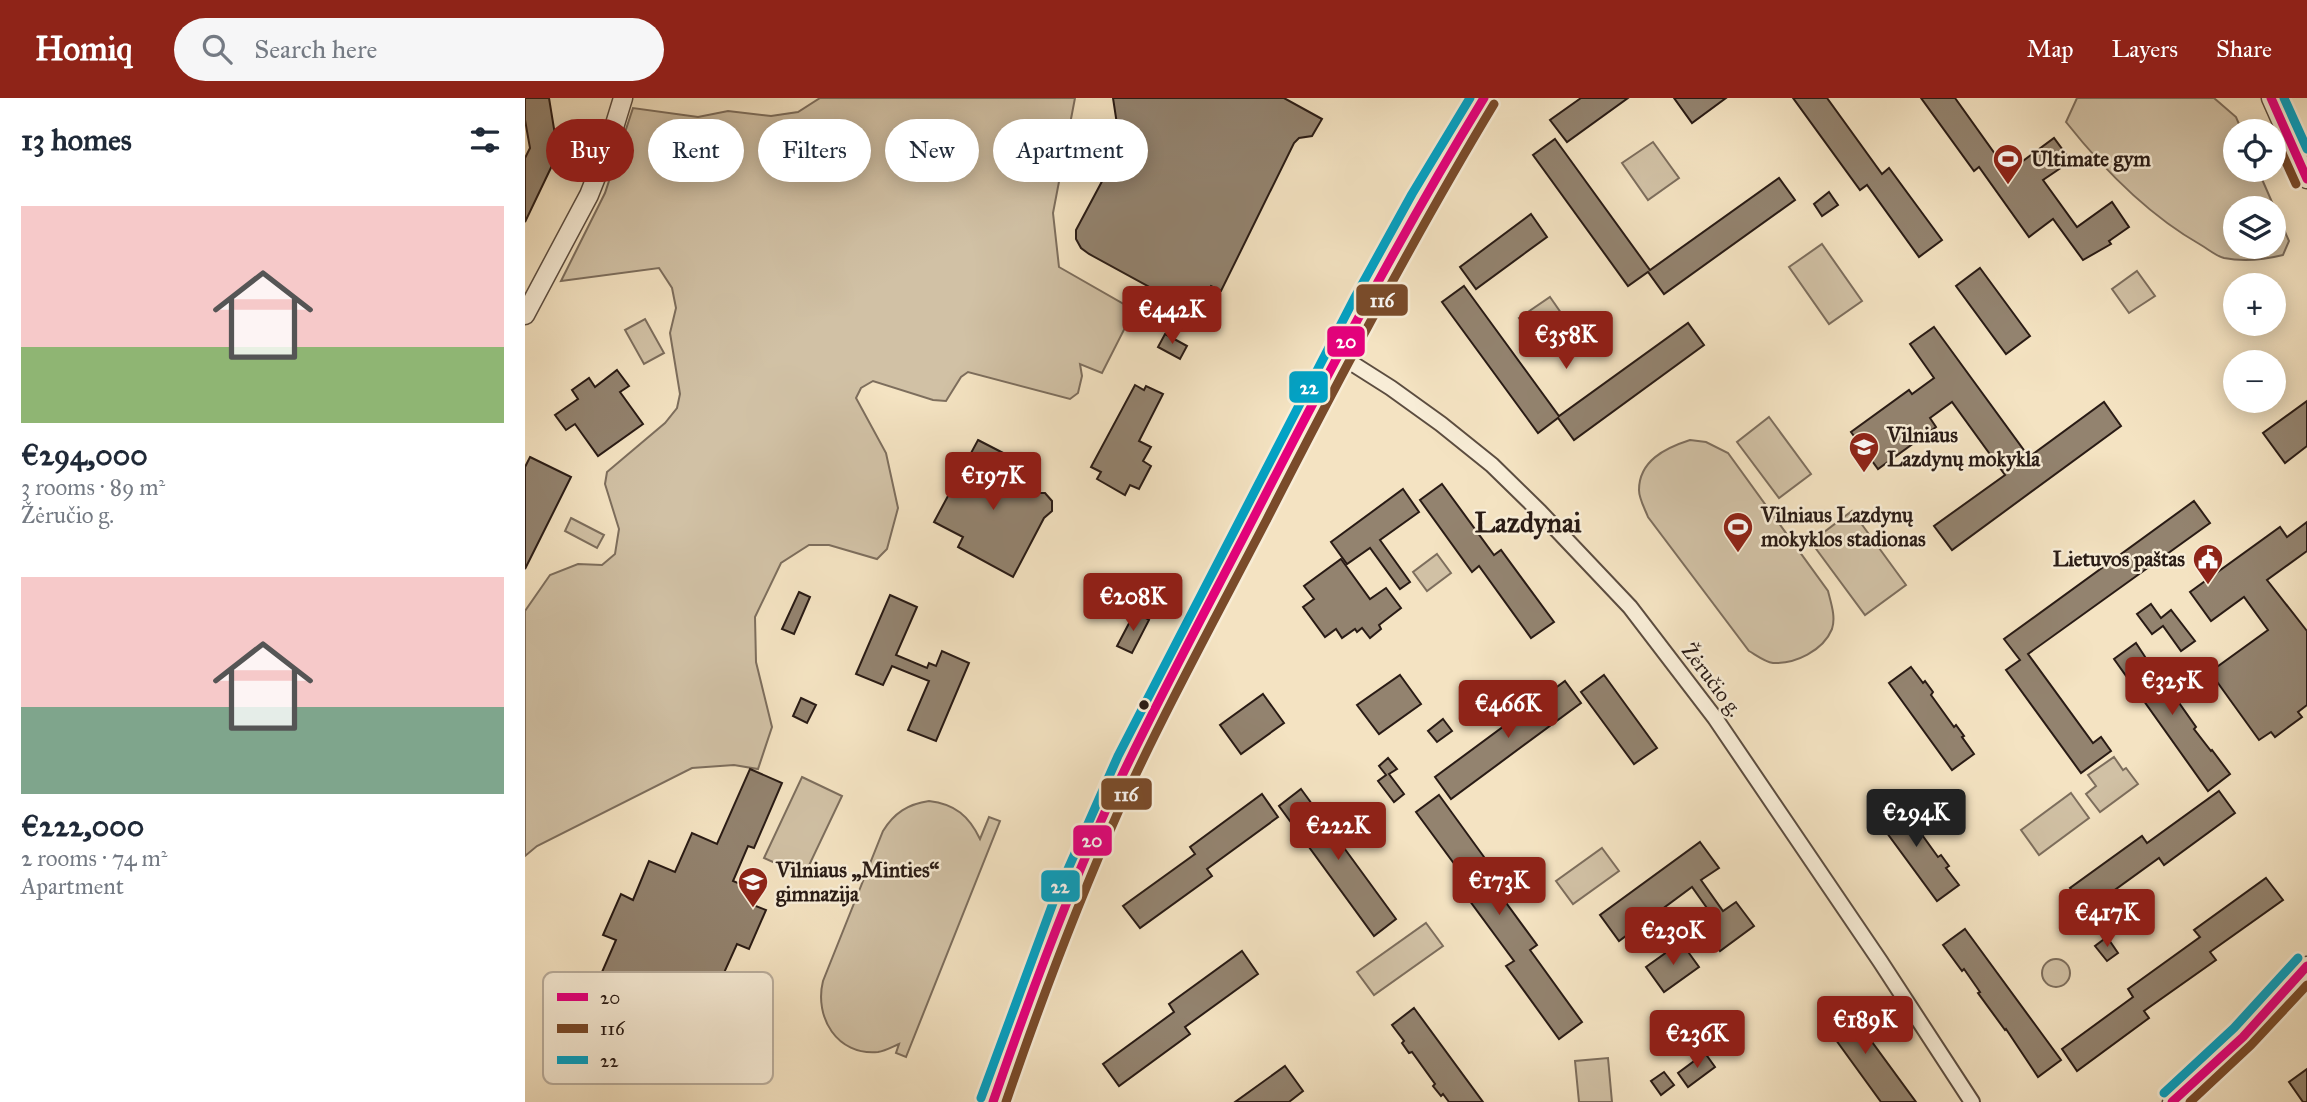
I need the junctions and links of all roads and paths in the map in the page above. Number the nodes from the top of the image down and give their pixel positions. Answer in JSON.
{"nodes":[{"id":1,"x":623,"y":98,"type":"edge"},
{"id":2,"x":1484,"y":98,"type":"edge"},
{"id":3,"x":2271,"y":98,"type":"edge"},
{"id":4,"x":2307,"y":179,"type":"edge"},
{"id":5,"x":525,"y":315,"type":"edge"},
{"id":6,"x":1339,"y":355,"type":"junction"},
{"id":7,"x":2307,"y":966,"type":"edge"},
{"id":8,"x":993,"y":1102,"type":"edge"},
{"id":9,"x":1972,"y":1102,"type":"edge"},
{"id":10,"x":2172,"y":1102,"type":"edge"}],
"edges":[{"from":1,"to":5,"type":"street"},
{"from":2,"to":6,"type":"street"},
{"from":3,"to":4,"type":"street"},
{"from":6,"to":8,"type":"street"},
{"from":6,"to":9,"type":"street","name":"Žėručio g."},
{"from":7,"to":10,"type":"street"}]}
